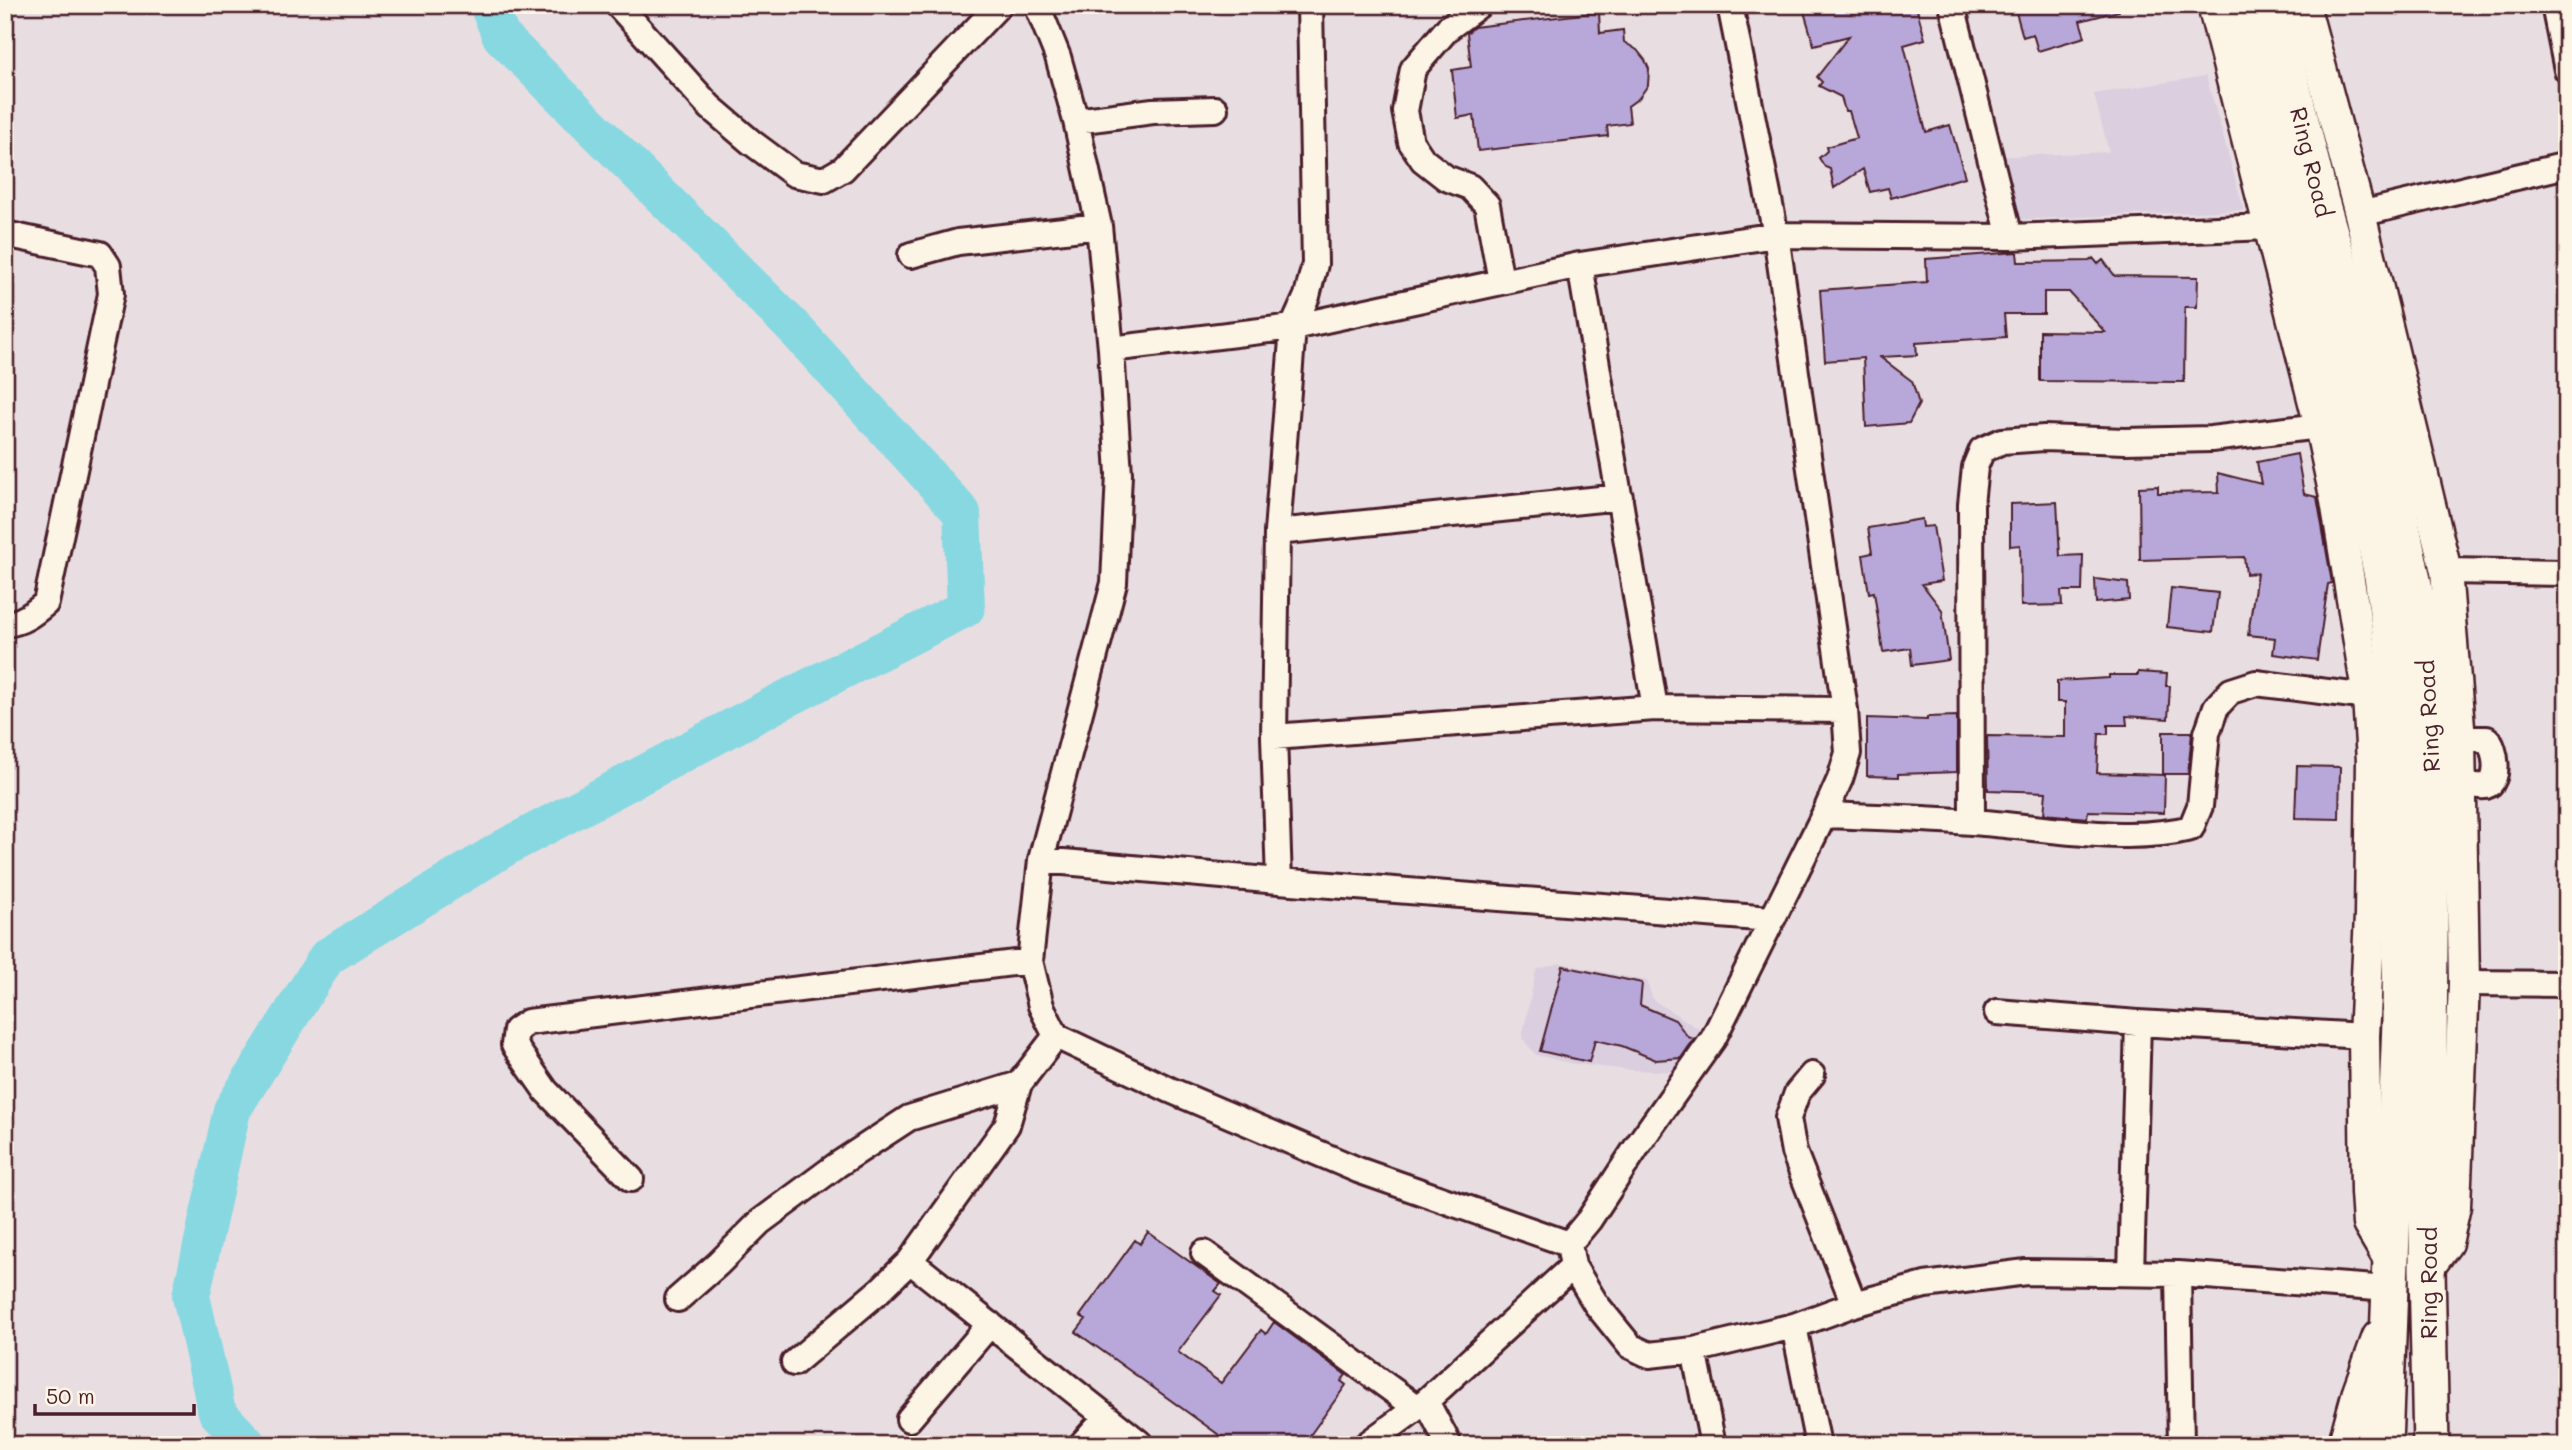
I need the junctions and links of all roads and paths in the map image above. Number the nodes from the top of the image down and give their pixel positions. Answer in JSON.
{"nodes":[{"id":1,"x":618,"y":5,"type":"edge"},
{"id":2,"x":999,"y":5,"type":"edge"},
{"id":3,"x":1037,"y":5,"type":"edge"},
{"id":4,"x":1310,"y":5,"type":"edge"},
{"id":5,"x":1479,"y":5,"type":"edge"},
{"id":6,"x":1730,"y":5,"type":"edge"},
{"id":7,"x":1952,"y":5,"type":"edge"},
{"id":8,"x":2213,"y":5,"type":"edge"},
{"id":9,"x":2243,"y":5,"type":"edge"},
{"id":10,"x":2272,"y":5,"type":"edge"},
{"id":11,"x":2304,"y":5,"type":"edge"},
{"id":12,"x":2554,"y":5,"type":"edge"},
{"id":13,"x":2567,"y":70,"type":"edge"},
{"id":14,"x":1215,"y":108,"type":"dead end"},
{"id":15,"x":1076,"y":121,"type":"junction"},
{"id":16,"x":2567,"y":165,"type":"edge"},
{"id":17,"x":2360,"y":214,"type":"junction"},
{"id":18,"x":1099,"y":226,"type":"junction"},
{"id":19,"x":2270,"y":227,"type":"junction"},
{"id":20,"x":5,"y":234,"type":"edge"},
{"id":21,"x":1776,"y":235,"type":"junction"},
{"id":22,"x":2010,"y":237,"type":"junction"},
{"id":23,"x":911,"y":255,"type":"dead end"},
{"id":24,"x":1580,"y":265,"type":"junction"},
{"id":25,"x":1501,"y":281,"type":"junction"},
{"id":26,"x":1293,"y":327,"type":"junction"},
{"id":27,"x":1111,"y":349,"type":"junction"},
{"id":28,"x":2320,"y":426,"type":"junction"},
{"id":29,"x":1620,"y":497,"type":"junction"},
{"id":30,"x":1277,"y":532,"type":"junction"},
{"id":31,"x":2446,"y":571,"type":"junction"},
{"id":32,"x":2567,"y":573,"type":"edge"},
{"id":33,"x":5,"y":624,"type":"edge"},
{"id":34,"x":2368,"y":697,"type":"junction"},
{"id":35,"x":1655,"y":708,"type":"junction"},
{"id":36,"x":1845,"y":710,"type":"junction"},
{"id":37,"x":1273,"y":737,"type":"junction"},
{"id":38,"x":1824,"y":815,"type":"junction"},
{"id":39,"x":1972,"y":822,"type":"junction"},
{"id":40,"x":1041,"y":860,"type":"junction"},
{"id":41,"x":1279,"y":881,"type":"junction"},
{"id":42,"x":1771,"y":919,"type":"junction"},
{"id":43,"x":1030,"y":961,"type":"junction"},
{"id":44,"x":2465,"y":983,"type":"junction"},
{"id":45,"x":2567,"y":985,"type":"edge"},
{"id":46,"x":1997,"y":1012,"type":"dead end"},
{"id":47,"x":2138,"y":1023,"type":"junction"},
{"id":48,"x":1056,"y":1036,"type":"junction"},
{"id":49,"x":2364,"y":1036,"type":"junction"},
{"id":50,"x":1812,"y":1075,"type":"dead end"},
{"id":51,"x":1019,"y":1084,"type":"junction"},
{"id":52,"x":631,"y":1179,"type":"dead end"},
{"id":53,"x":1204,"y":1253,"type":"dead end"},
{"id":54,"x":1571,"y":1255,"type":"junction"},
{"id":55,"x":910,"y":1261,"type":"junction"},
{"id":56,"x":2427,"y":1270,"type":"junction"},
{"id":57,"x":2131,"y":1273,"type":"junction"},
{"id":58,"x":2178,"y":1274,"type":"junction"},
{"id":59,"x":2391,"y":1287,"type":"junction"},
{"id":60,"x":678,"y":1299,"type":"dead end"},
{"id":61,"x":1854,"y":1304,"type":"junction"},
{"id":62,"x":990,"y":1324,"type":"junction"},
{"id":63,"x":1794,"y":1326,"type":"junction"},
{"id":64,"x":1694,"y":1350,"type":"junction"},
{"id":65,"x":794,"y":1363,"type":"dead end"},
{"id":66,"x":2429,"y":1383,"type":"junction"},
{"id":67,"x":1421,"y":1404,"type":"junction"},
{"id":68,"x":1106,"y":1417,"type":"junction"},
{"id":69,"x":909,"y":1419,"type":"dead end"},
{"id":70,"x":1708,"y":1444,"type":"edge"},
{"id":71,"x":1082,"y":1445,"type":"edge"},
{"id":72,"x":1142,"y":1445,"type":"edge"},
{"id":73,"x":1366,"y":1445,"type":"edge"},
{"id":74,"x":1449,"y":1445,"type":"edge"},
{"id":75,"x":1818,"y":1445,"type":"edge"},
{"id":76,"x":2181,"y":1445,"type":"edge"},
{"id":77,"x":2346,"y":1445,"type":"edge"},
{"id":78,"x":2385,"y":1445,"type":"edge"},
{"id":79,"x":2431,"y":1445,"type":"edge"},
{"id":80,"x":2444,"y":1445,"type":"edge"}],
"edges":[{"from":1,"to":2,"type":"street"},
{"from":3,"to":15,"type":"street"},
{"from":4,"to":26,"type":"street"},
{"from":5,"to":25,"type":"street"},
{"from":6,"to":21,"type":"street"},
{"from":7,"to":22,"type":"street"},
{"from":8,"to":19,"type":"main road"},
{"from":9,"to":59,"type":"highway","name":"Ring Road"},
{"from":10,"to":56,"type":"highway","name":"Ring Road"},
{"from":11,"to":17,"type":"main road"},
{"from":12,"to":13,"type":"street"},
{"from":14,"to":15,"type":"street"},
{"from":15,"to":18,"type":"street"},
{"from":16,"to":17,"type":"street"},
{"from":17,"to":31,"type":"main road"},
{"from":18,"to":23,"type":"street"},
{"from":18,"to":27,"type":"street"},
{"from":19,"to":22,"type":"street"},
{"from":19,"to":28,"type":"main road"},
{"from":20,"to":33,"type":"street"},
{"from":21,"to":22,"type":"street"},
{"from":21,"to":24,"type":"street"},
{"from":21,"to":36,"type":"street"},
{"from":24,"to":25,"type":"street"},
{"from":24,"to":29,"type":"street"},
{"from":25,"to":26,"type":"street"},
{"from":26,"to":27,"type":"street"},
{"from":26,"to":30,"type":"street"},
{"from":27,"to":40,"type":"street"},
{"from":28,"to":34,"type":"main road"},
{"from":28,"to":39,"type":"street"},
{"from":29,"to":30,"type":"street"},
{"from":29,"to":35,"type":"street"},
{"from":30,"to":37,"type":"street"},
{"from":31,"to":32,"type":"street"},
{"from":31,"to":44,"type":"main road"},
{"from":34,"to":39,"type":"street"},
{"from":34,"to":49,"type":"main road"},
{"from":35,"to":36,"type":"street"},
{"from":35,"to":37,"type":"street"},
{"from":36,"to":38,"type":"street"},
{"from":37,"to":41,"type":"street"},
{"from":38,"to":39,"type":"street"},
{"from":38,"to":42,"type":"street"},
{"from":40,"to":41,"type":"street"},
{"from":40,"to":43,"type":"street"},
{"from":41,"to":42,"type":"street"},
{"from":42,"to":54,"type":"street"},
{"from":43,"to":48,"type":"street"},
{"from":43,"to":52,"type":"street"},
{"from":44,"to":45,"type":"street"},
{"from":44,"to":56,"type":"main road"},
{"from":46,"to":47,"type":"street"},
{"from":47,"to":49,"type":"street"},
{"from":47,"to":57,"type":"street"},
{"from":48,"to":51,"type":"street"},
{"from":48,"to":54,"type":"street"},
{"from":49,"to":59,"type":"main road"},
{"from":50,"to":61,"type":"street"},
{"from":51,"to":55,"type":"street"},
{"from":51,"to":60,"type":"street"},
{"from":53,"to":67,"type":"street"},
{"from":54,"to":64,"type":"street"},
{"from":54,"to":67,"type":"street"},
{"from":55,"to":62,"type":"street"},
{"from":55,"to":65,"type":"street"},
{"from":56,"to":66,"type":"highway","name":"Ring Road"},
{"from":57,"to":58,"type":"street"},
{"from":57,"to":61,"type":"street"},
{"from":58,"to":59,"type":"street"},
{"from":58,"to":76,"type":"street"},
{"from":59,"to":77,"type":"highway"},
{"from":59,"to":78,"type":"highway","name":"Ring Road"},
{"from":61,"to":63,"type":"street"},
{"from":62,"to":68,"type":"street"},
{"from":62,"to":69,"type":"street"},
{"from":63,"to":64,"type":"street"},
{"from":63,"to":75,"type":"street"},
{"from":64,"to":70,"type":"street"},
{"from":66,"to":79,"type":"highway","name":"Ring Road"},
{"from":66,"to":80,"type":"highway"},
{"from":67,"to":73,"type":"street"},
{"from":67,"to":74,"type":"street"},
{"from":68,"to":71,"type":"street"},
{"from":68,"to":72,"type":"street"}]}
